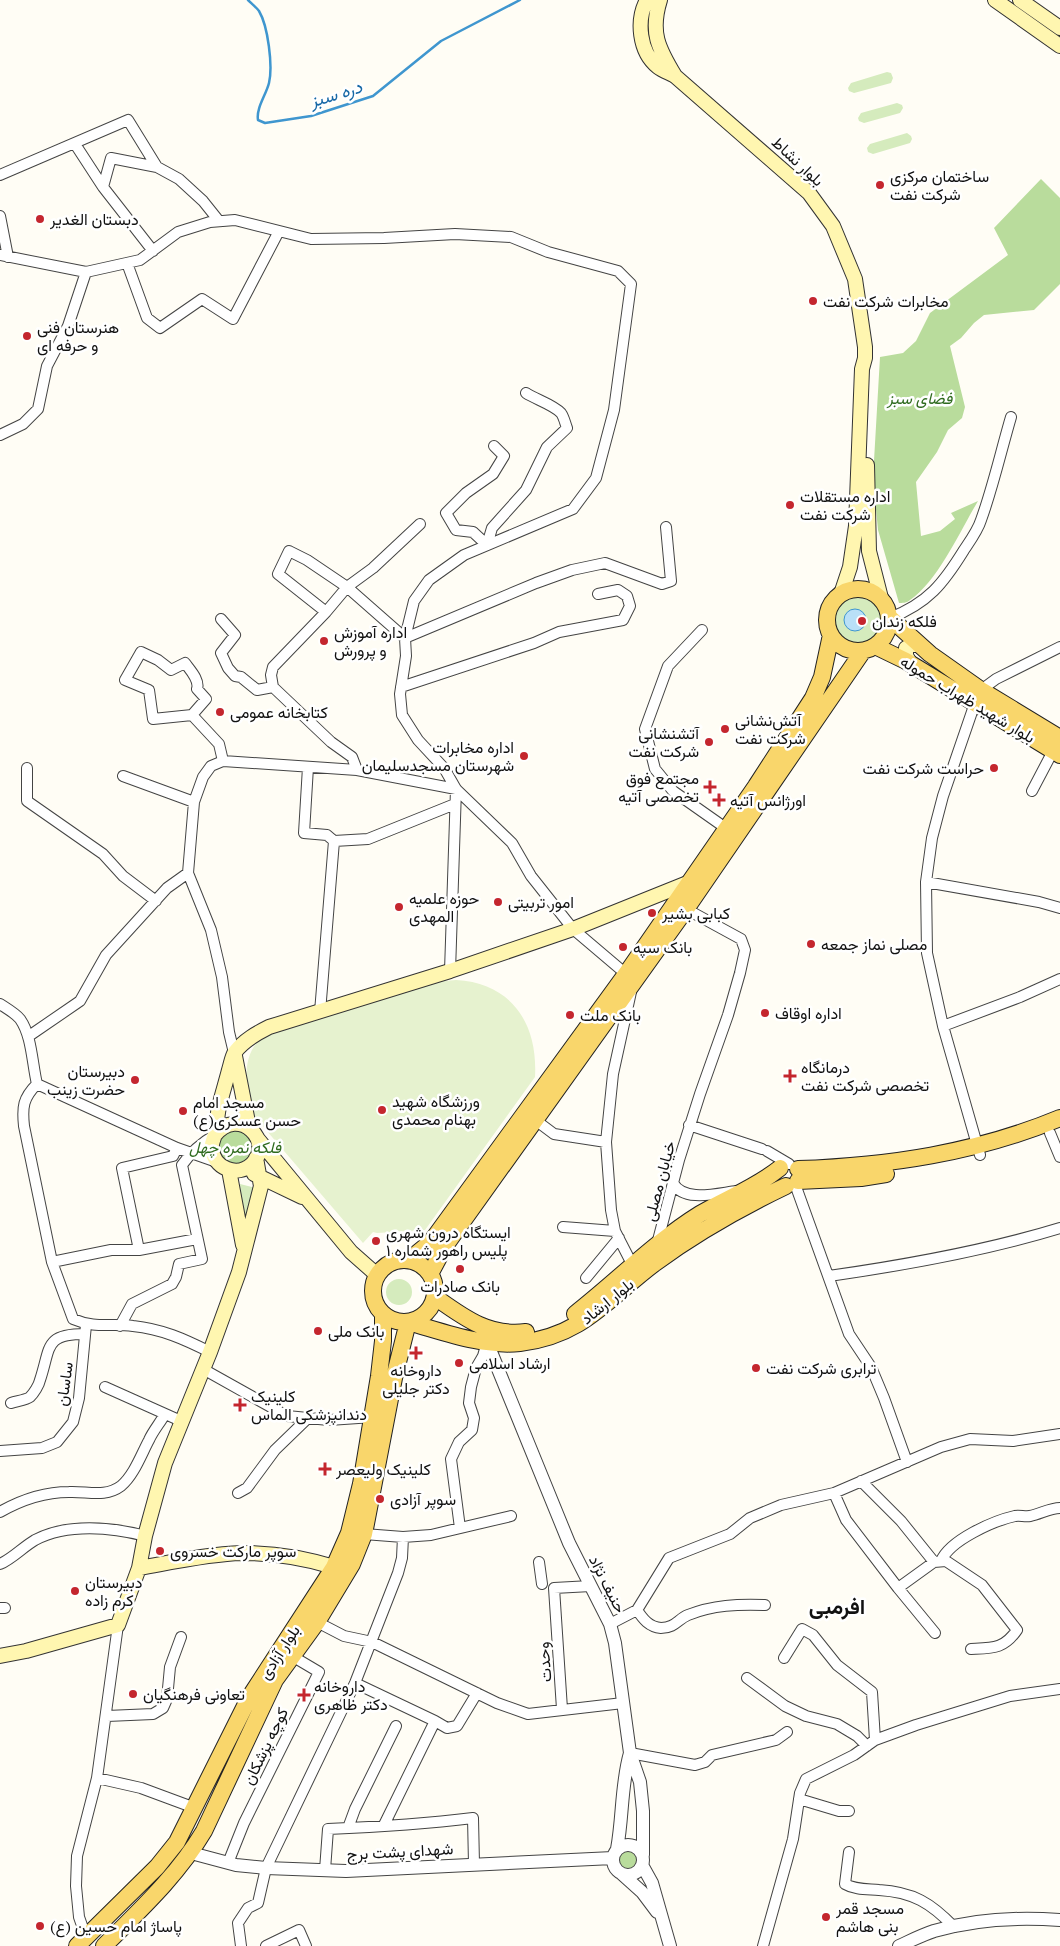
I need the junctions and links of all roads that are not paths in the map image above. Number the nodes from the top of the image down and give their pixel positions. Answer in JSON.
{"nodes":[{"id":1,"x":647,"y":0,"type":"edge"},
{"id":2,"x":660,"y":0,"type":"edge"},
{"id":3,"x":995,"y":0,"type":"edge"},
{"id":4,"x":1020,"y":0,"type":"edge"},
{"id":5,"x":1060,"y":28,"type":"edge"},
{"id":6,"x":1060,"y":46,"type":"edge"},
{"id":7,"x":676,"y":76,"type":"junction"},
{"id":8,"x":75,"y":144,"type":"junction"},
{"id":9,"x":157,"y":167,"type":"junction"},
{"id":10,"x":0,"y":175,"type":"edge"},
{"id":11,"x":103,"y":187,"type":"junction"},
{"id":12,"x":0,"y":216,"type":"edge"},
{"id":13,"x":219,"y":221,"type":"junction"},
{"id":14,"x":279,"y":231,"type":"junction"},
{"id":15,"x":153,"y":250,"type":"junction"},
{"id":16,"x":4,"y":256,"type":"edge"},
{"id":17,"x":127,"y":263,"type":"junction"},
{"id":18,"x":86,"y":272,"type":"junction"},
{"id":19,"x":865,"y":358,"type":"junction"},
{"id":20,"x":526,"y":393,"type":"dead end"},
{"id":21,"x":1011,"y":417,"type":"dead end"},
{"id":22,"x":0,"y":435,"type":"edge"},
{"id":23,"x":494,"y":446,"type":"dead end"},
{"id":24,"x":420,"y":524,"type":"dead end"},
{"id":25,"x":666,"y":527,"type":"dead end"},
{"id":26,"x":487,"y":545,"type":"junction"},
{"id":27,"x":347,"y":586,"type":"junction"},
{"id":28,"x":598,"y":594,"type":"dead end"},
{"id":29,"x":841,"y":594,"type":"junction"},
{"id":30,"x":881,"y":598,"type":"junction"},
{"id":31,"x":326,"y":612,"type":"junction"},
{"id":32,"x":890,"y":618,"type":"junction"},
{"id":33,"x":221,"y":619,"type":"dead end"},
{"id":34,"x":702,"y":630,"type":"dead end"},
{"id":35,"x":831,"y":635,"type":"junction"},
{"id":36,"x":405,"y":638,"type":"junction"},
{"id":37,"x":920,"y":645,"type":"junction"},
{"id":38,"x":1060,"y":647,"type":"edge"},
{"id":39,"x":869,"y":648,"type":"junction"},
{"id":40,"x":911,"y":664,"type":"junction"},
{"id":41,"x":822,"y":677,"type":"junction"},
{"id":42,"x":401,"y":687,"type":"junction"},
{"id":43,"x":839,"y":687,"type":"junction"},
{"id":44,"x":273,"y":688,"type":"junction"},
{"id":45,"x":978,"y":696,"type":"junction"},
{"id":46,"x":192,"y":715,"type":"junction"},
{"id":47,"x":1058,"y":748,"type":"edge"},
{"id":48,"x":223,"y":761,"type":"junction"},
{"id":49,"x":308,"y":767,"type":"junction"},
{"id":50,"x":27,"y":768,"type":"dead end"},
{"id":51,"x":357,"y":770,"type":"junction"},
{"id":52,"x":123,"y":776,"type":"dead end"},
{"id":53,"x":456,"y":789,"type":"junction"},
{"id":54,"x":1032,"y":791,"type":"dead end"},
{"id":55,"x":194,"y":802,"type":"junction"},
{"id":56,"x":455,"y":804,"type":"junction"},
{"id":57,"x":727,"y":828,"type":"junction"},
{"id":58,"x":334,"y":841,"type":"junction"},
{"id":59,"x":188,"y":873,"type":"junction"},
{"id":60,"x":690,"y":882,"type":"junction"},
{"id":61,"x":926,"y":882,"type":"junction"},
{"id":62,"x":156,"y":901,"type":"junction"},
{"id":63,"x":1060,"y":908,"type":"edge"},
{"id":64,"x":686,"y":909,"type":"junction"},
{"id":65,"x":573,"y":929,"type":"junction"},
{"id":66,"x":450,"y":971,"type":"junction"},
{"id":67,"x":1060,"y":978,"type":"edge"},
{"id":68,"x":629,"y":979,"type":"junction"},
{"id":69,"x":0,"y":1004,"type":"edge"},
{"id":70,"x":320,"y":1012,"type":"junction"},
{"id":71,"x":943,"y":1026,"type":"junction"},
{"id":72,"x":29,"y":1036,"type":"junction"},
{"id":73,"x":234,"y":1053,"type":"junction"},
{"id":74,"x":37,"y":1084,"type":"junction"},
{"id":75,"x":1060,"y":1118,"type":"edge"},
{"id":76,"x":534,"y":1119,"type":"junction"},
{"id":77,"x":689,"y":1125,"type":"junction"},
{"id":78,"x":1055,"y":1131,"type":"edge"},
{"id":79,"x":253,"y":1132,"type":"junction"},
{"id":80,"x":215,"y":1135,"type":"junction"},
{"id":81,"x":606,"y":1142,"type":"junction"},
{"id":82,"x":176,"y":1148,"type":"junction"},
{"id":83,"x":979,"y":1151,"type":"junction"},
{"id":84,"x":190,"y":1153,"type":"junction"},
{"id":85,"x":1060,"y":1157,"type":"edge"},
{"id":86,"x":256,"y":1158,"type":"junction"},
{"id":87,"x":228,"y":1168,"type":"junction"},
{"id":88,"x":791,"y":1175,"type":"junction"},
{"id":89,"x":259,"y":1176,"type":"junction"},
{"id":90,"x":673,"y":1183,"type":"junction"},
{"id":91,"x":288,"y":1189,"type":"junction"},
{"id":92,"x":748,"y":1190,"type":"junction"},
{"id":93,"x":260,"y":1192,"type":"junction"},
{"id":94,"x":307,"y":1199,"type":"junction"},
{"id":95,"x":563,"y":1227,"type":"dead end"},
{"id":96,"x":1060,"y":1228,"type":"edge"},
{"id":97,"x":617,"y":1235,"type":"junction"},
{"id":98,"x":197,"y":1240,"type":"junction"},
{"id":99,"x":244,"y":1248,"type":"junction"},
{"id":100,"x":139,"y":1250,"type":"junction"},
{"id":101,"x":653,"y":1254,"type":"junction"},
{"id":102,"x":409,"y":1260,"type":"junction"},
{"id":103,"x":52,"y":1262,"type":"junction"},
{"id":104,"x":633,"y":1266,"type":"junction"},
{"id":105,"x":430,"y":1274,"type":"junction"},
{"id":106,"x":377,"y":1275,"type":"junction"},
{"id":107,"x":829,"y":1276,"type":"junction"},
{"id":108,"x":586,"y":1278,"type":"dead end"},
{"id":109,"x":435,"y":1297,"type":"junction"},
{"id":110,"x":383,"y":1314,"type":"junction"},
{"id":111,"x":408,"y":1322,"type":"junction"},
{"id":112,"x":120,"y":1326,"type":"junction"},
{"id":113,"x":86,"y":1329,"type":"junction"},
{"id":114,"x":487,"y":1342,"type":"junction"},
{"id":115,"x":210,"y":1352,"type":"junction"},
{"id":116,"x":202,"y":1369,"type":"junction"},
{"id":117,"x":105,"y":1388,"type":"dead end"},
{"id":118,"x":11,"y":1403,"type":"dead end"},
{"id":119,"x":165,"y":1414,"type":"junction"},
{"id":120,"x":373,"y":1417,"type":"junction"},
{"id":121,"x":307,"y":1419,"type":"junction"},
{"id":122,"x":181,"y":1422,"type":"junction"},
{"id":123,"x":1060,"y":1434,"type":"edge"},
{"id":124,"x":0,"y":1451,"type":"edge"},
{"id":125,"x":907,"y":1462,"type":"junction"},
{"id":126,"x":860,"y":1481,"type":"junction"},
{"id":127,"x":238,"y":1493,"type":"dead end"},
{"id":128,"x":834,"y":1494,"type":"junction"},
{"id":129,"x":1060,"y":1508,"type":"edge"},
{"id":130,"x":0,"y":1512,"type":"edge"},
{"id":131,"x":512,"y":1516,"type":"dead end"},
{"id":132,"x":460,"y":1528,"type":"junction"},
{"id":133,"x":364,"y":1534,"type":"junction"},
{"id":134,"x":145,"y":1536,"type":"junction"},
{"id":135,"x":403,"y":1537,"type":"junction"},
{"id":136,"x":539,"y":1562,"type":"dead end"},
{"id":137,"x":938,"y":1562,"type":"junction"},
{"id":138,"x":0,"y":1564,"type":"edge"},
{"id":139,"x":334,"y":1567,"type":"junction"},
{"id":140,"x":139,"y":1568,"type":"junction"},
{"id":141,"x":542,"y":1584,"type":"dead end"},
{"id":142,"x":591,"y":1586,"type":"junction"},
{"id":143,"x":898,"y":1588,"type":"junction"},
{"id":144,"x":765,"y":1605,"type":"dead end"},
{"id":145,"x":637,"y":1610,"type":"junction"},
{"id":146,"x":317,"y":1622,"type":"junction"},
{"id":147,"x":610,"y":1624,"type":"junction"},
{"id":148,"x":118,"y":1626,"type":"junction"},
{"id":149,"x":934,"y":1633,"type":"dead end"},
{"id":150,"x":181,"y":1637,"type":"dead end"},
{"id":151,"x":372,"y":1642,"type":"junction"},
{"id":152,"x":971,"y":1649,"type":"dead end"},
{"id":153,"x":0,"y":1656,"type":"edge"},
{"id":154,"x":292,"y":1656,"type":"junction"},
{"id":155,"x":784,"y":1658,"type":"dead end"},
{"id":156,"x":748,"y":1678,"type":"dead end"},
{"id":157,"x":355,"y":1684,"type":"junction"},
{"id":158,"x":1060,"y":1689,"type":"edge"},
{"id":159,"x":477,"y":1693,"type":"junction"},
{"id":160,"x":623,"y":1702,"type":"junction"},
{"id":161,"x":562,"y":1709,"type":"junction"},
{"id":162,"x":106,"y":1716,"type":"junction"},
{"id":163,"x":435,"y":1721,"type":"junction"},
{"id":164,"x":396,"y":1726,"type":"dead end"},
{"id":165,"x":787,"y":1732,"type":"dead end"},
{"id":166,"x":876,"y":1740,"type":"junction"},
{"id":167,"x":866,"y":1746,"type":"junction"},
{"id":168,"x":630,"y":1753,"type":"junction"},
{"id":169,"x":97,"y":1778,"type":"junction"},
{"id":170,"x":799,"y":1799,"type":"junction"},
{"id":171,"x":195,"y":1808,"type":"junction"},
{"id":172,"x":849,"y":1811,"type":"dead end"},
{"id":173,"x":384,"y":1825,"type":"junction"},
{"id":174,"x":348,"y":1828,"type":"junction"},
{"id":175,"x":176,"y":1842,"type":"junction"},
{"id":176,"x":850,"y":1852,"type":"dead end"},
{"id":177,"x":191,"y":1853,"type":"junction"},
{"id":178,"x":615,"y":1853,"type":"junction"},
{"id":179,"x":642,"y":1860,"type":"junction"},
{"id":180,"x":228,"y":1863,"type":"junction"},
{"id":181,"x":474,"y":1864,"type":"junction"},
{"id":182,"x":266,"y":1868,"type":"junction"},
{"id":183,"x":326,"y":1870,"type":"junction"},
{"id":184,"x":622,"y":1874,"type":"junction"},
{"id":185,"x":660,"y":1916,"type":"junction"},
{"id":186,"x":1060,"y":1920,"type":"edge"},
{"id":187,"x":954,"y":1927,"type":"junction"},
{"id":188,"x":81,"y":1941,"type":"edge"},
{"id":189,"x":104,"y":1946,"type":"edge"},
{"id":190,"x":241,"y":1946,"type":"edge"},
{"id":191,"x":266,"y":1946,"type":"edge"},
{"id":192,"x":306,"y":1946,"type":"edge"},
{"id":193,"x":670,"y":1946,"type":"edge"},
{"id":194,"x":763,"y":1946,"type":"edge"},
{"id":195,"x":899,"y":1946,"type":"edge"}],
"edges":[{"from":1,"to":7,"type":"main road","name":"بلوار نشاط"},
{"from":2,"to":7,"type":"main road","name":"بلوار نشاط"},
{"from":3,"to":6,"type":"main road"},
{"from":4,"to":5,"type":"main road"},
{"from":7,"to":19,"type":"main road","name":"بلوار نشاط"},
{"from":8,"to":9,"type":"street"},
{"from":8,"to":10,"type":"street"},
{"from":8,"to":11,"type":"street"},
{"from":9,"to":11,"type":"street"},
{"from":9,"to":13,"type":"street"},
{"from":11,"to":15,"type":"street"},
{"from":12,"to":16,"type":"street"},
{"from":13,"to":14,"type":"street"},
{"from":13,"to":15,"type":"street"},
{"from":14,"to":17,"type":"street"},
{"from":14,"to":26,"type":"street"},
{"from":15,"to":17,"type":"street"},
{"from":16,"to":18,"type":"street"},
{"from":17,"to":18,"type":"street"},
{"from":18,"to":22,"type":"street"},
{"from":19,"to":29,"type":"main road","name":"بلوار نشاط"},
{"from":19,"to":30,"type":"main road","name":"بلوار نشاط"},
{"from":20,"to":26,"type":"street"},
{"from":21,"to":32,"type":"street"},
{"from":23,"to":26,"type":"street"},
{"from":24,"to":27,"type":"street"},
{"from":25,"to":36,"type":"street"},
{"from":26,"to":36,"type":"street"},
{"from":27,"to":31,"type":"street"},
{"from":27,"to":31,"type":"street"},
{"from":27,"to":36,"type":"street"},
{"from":28,"to":42,"type":"street"},
{"from":29,"to":30,"type":"main road"},
{"from":29,"to":35,"type":"main road"},
{"from":30,"to":32,"type":"main road"},
{"from":31,"to":44,"type":"street"},
{"from":32,"to":37,"type":"main road","name":"بلوار شهید ظهراب حموله"},
{"from":32,"to":39,"type":"main road"},
{"from":33,"to":44,"type":"street"},
{"from":34,"to":57,"type":"street"},
{"from":35,"to":39,"type":"main road"},
{"from":35,"to":41,"type":"main road"},
{"from":36,"to":42,"type":"street"},
{"from":37,"to":40,"type":"main road"},
{"from":37,"to":45,"type":"main road","name":"بلوار شهید ظهراب حموله"},
{"from":38,"to":45,"type":"street"},
{"from":39,"to":40,"type":"main road","name":"بلوار شهید ظهراب حموله"},
{"from":39,"to":43,"type":"main road"},
{"from":40,"to":45,"type":"main road","name":"بلوار شهید ظهراب حموله"},
{"from":41,"to":43,"type":"main road"},
{"from":41,"to":57,"type":"main road"},
{"from":42,"to":53,"type":"street"},
{"from":43,"to":64,"type":"main road"},
{"from":44,"to":51,"type":"street"},
{"from":45,"to":47,"type":"main road","name":"بلوار شهید ظهراب حموله"},
{"from":45,"to":61,"type":"street"},
{"from":46,"to":46,"type":"street"},
{"from":46,"to":48,"type":"street"},
{"from":47,"to":54,"type":"street"},
{"from":48,"to":49,"type":"street"},
{"from":48,"to":55,"type":"street"},
{"from":49,"to":51,"type":"street"},
{"from":49,"to":58,"type":"street"},
{"from":50,"to":62,"type":"street"},
{"from":51,"to":53,"type":"street"},
{"from":52,"to":55,"type":"street"},
{"from":53,"to":56,"type":"street"},
{"from":53,"to":65,"type":"street"},
{"from":55,"to":59,"type":"street"},
{"from":56,"to":58,"type":"street"},
{"from":56,"to":66,"type":"street"},
{"from":57,"to":60,"type":"main road"},
{"from":58,"to":70,"type":"street"},
{"from":59,"to":62,"type":"street"},
{"from":59,"to":73,"type":"street"},
{"from":60,"to":65,"type":"main road"},
{"from":60,"to":68,"type":"main road"},
{"from":61,"to":63,"type":"street"},
{"from":61,"to":71,"type":"street"},
{"from":62,"to":72,"type":"street"},
{"from":64,"to":68,"type":"main road"},
{"from":64,"to":77,"type":"street","name":"خیابان مصلی"},
{"from":65,"to":66,"type":"main road"},
{"from":65,"to":68,"type":"street"},
{"from":66,"to":70,"type":"main road"},
{"from":67,"to":71,"type":"street"},
{"from":68,"to":76,"type":"main road"},
{"from":68,"to":81,"type":"street"},
{"from":68,"to":102,"type":"main road"},
{"from":69,"to":72,"type":"street"},
{"from":70,"to":73,"type":"main road"},
{"from":71,"to":83,"type":"street"},
{"from":72,"to":74,"type":"street"},
{"from":73,"to":79,"type":"main road"},
{"from":73,"to":80,"type":"main road"},
{"from":74,"to":82,"type":"street"},
{"from":74,"to":103,"type":"street"},
{"from":75,"to":83,"type":"main road"},
{"from":76,"to":81,"type":"street"},
{"from":76,"to":105,"type":"main road"},
{"from":77,"to":88,"type":"street"},
{"from":77,"to":90,"type":"street","name":"خیابان مصلی"},
{"from":78,"to":83,"type":"main road"},
{"from":78,"to":85,"type":"street"},
{"from":79,"to":80,"type":"main road"},
{"from":79,"to":86,"type":"main road"},
{"from":79,"to":94,"type":"main road"},
{"from":80,"to":84,"type":"street"},
{"from":80,"to":87,"type":"main road"},
{"from":81,"to":97,"type":"street"},
{"from":82,"to":84,"type":"street"},
{"from":82,"to":100,"type":"street"},
{"from":83,"to":88,"type":"main road"},
{"from":84,"to":87,"type":"street"},
{"from":84,"to":98,"type":"street"},
{"from":86,"to":87,"type":"main road"},
{"from":86,"to":89,"type":"main road"},
{"from":87,"to":89,"type":"main road"},
{"from":87,"to":99,"type":"main road"},
{"from":88,"to":92,"type":"main road","name":"بلوار ارشاد"},
{"from":88,"to":101,"type":"main road","name":"بلوار ارشاد"},
{"from":88,"to":107,"type":"street"},
{"from":89,"to":91,"type":"main road"},
{"from":89,"to":93,"type":"main road"},
{"from":90,"to":92,"type":"street"},
{"from":90,"to":101,"type":"street","name":"خیابان مصلی"},
{"from":91,"to":93,"type":"main road"},
{"from":91,"to":94,"type":"main road"},
{"from":92,"to":101,"type":"main road","name":"بلوار ارشاد"},
{"from":93,"to":99,"type":"main road"},
{"from":94,"to":106,"type":"main road"},
{"from":95,"to":97,"type":"street"},
{"from":96,"to":107,"type":"street"},
{"from":97,"to":104,"type":"street"},
{"from":97,"to":108,"type":"street"},
{"from":98,"to":100,"type":"street"},
{"from":98,"to":112,"type":"street"},
{"from":99,"to":115,"type":"main road"},
{"from":100,"to":103,"type":"street"},
{"from":101,"to":104,"type":"main road","name":"بلوار ارشاد"},
{"from":101,"to":114,"type":"main road","name":"بلوار ارشاد"},
{"from":102,"to":105,"type":"main road"},
{"from":102,"to":106,"type":"main road"},
{"from":103,"to":113,"type":"street"},
{"from":104,"to":109,"type":"main road","name":"بلوار ارشاد"},
{"from":105,"to":109,"type":"main road"},
{"from":106,"to":110,"type":"main road"},
{"from":107,"to":125,"type":"street"},
{"from":109,"to":111,"type":"main road"},
{"from":110,"to":111,"type":"main road"},
{"from":110,"to":120,"type":"main road","name":"بلوار آزادی"},
{"from":111,"to":114,"type":"main road","name":"بلوار ارشاد"},
{"from":111,"to":133,"type":"main road","name":"بلوار آزادی"},
{"from":112,"to":113,"type":"street"},
{"from":112,"to":115,"type":"street"},
{"from":113,"to":118,"type":"street"},
{"from":113,"to":124,"type":"street","name":"ساسان"},
{"from":114,"to":132,"type":"street"},
{"from":114,"to":142,"type":"street","name":"حنیف نژاد"},
{"from":115,"to":116,"type":"main road"},
{"from":116,"to":121,"type":"street"},
{"from":116,"to":122,"type":"main road"},
{"from":117,"to":119,"type":"street"},
{"from":119,"to":122,"type":"street"},
{"from":119,"to":130,"type":"street"},
{"from":120,"to":121,"type":"street"},
{"from":120,"to":139,"type":"main road","name":"بلوار آزادی"},
{"from":121,"to":127,"type":"street"},
{"from":122,"to":134,"type":"main road"},
{"from":123,"to":125,"type":"street"},
{"from":125,"to":126,"type":"street"},
{"from":126,"to":128,"type":"street"},
{"from":126,"to":137,"type":"street"},
{"from":128,"to":143,"type":"street"},
{"from":128,"to":145,"type":"street"},
{"from":129,"to":137,"type":"street"},
{"from":131,"to":132,"type":"street"},
{"from":132,"to":135,"type":"street"},
{"from":133,"to":135,"type":"street"},
{"from":133,"to":146,"type":"main road","name":"بلوار آزادی"},
{"from":134,"to":138,"type":"street"},
{"from":134,"to":140,"type":"main road"},
{"from":135,"to":151,"type":"street"},
{"from":136,"to":141,"type":"street"},
{"from":137,"to":143,"type":"street"},
{"from":137,"to":152,"type":"street"},
{"from":139,"to":140,"type":"main road"},
{"from":139,"to":171,"type":"main road","name":"بلوار آزادی"},
{"from":140,"to":148,"type":"main road"},
{"from":142,"to":147,"type":"street","name":"حنیف نژاد"},
{"from":142,"to":161,"type":"street","name":"وحدت"},
{"from":143,"to":149,"type":"street"},
{"from":144,"to":145,"type":"street"},
{"from":145,"to":147,"type":"street"},
{"from":146,"to":151,"type":"street"},
{"from":146,"to":154,"type":"main road","name":"بلوار آزادی"},
{"from":147,"to":160,"type":"street","name":"حنیف نژاد"},
{"from":148,"to":153,"type":"main road"},
{"from":148,"to":162,"type":"street"},
{"from":150,"to":162,"type":"street"},
{"from":151,"to":157,"type":"street"},
{"from":151,"to":159,"type":"street"},
{"from":154,"to":177,"type":"main road","name":"بلوار آزادی"},
{"from":154,"to":180,"type":"street","name":"کوچه پزشکان"},
{"from":155,"to":166,"type":"street"},
{"from":156,"to":167,"type":"street"},
{"from":157,"to":163,"type":"street"},
{"from":157,"to":182,"type":"street"},
{"from":158,"to":166,"type":"street"},
{"from":159,"to":161,"type":"street"},
{"from":159,"to":163,"type":"street"},
{"from":160,"to":161,"type":"street"},
{"from":160,"to":168,"type":"street","name":"حنیف نژاد"},
{"from":162,"to":169,"type":"street"},
{"from":163,"to":173,"type":"street"},
{"from":164,"to":174,"type":"street"},
{"from":165,"to":168,"type":"street"},
{"from":166,"to":167,"type":"street"},
{"from":167,"to":170,"type":"street"},
{"from":168,"to":178,"type":"street"},
{"from":168,"to":179,"type":"street","name":"حنیف نژاد"},
{"from":169,"to":171,"type":"street"},
{"from":169,"to":188,"type":"street"},
{"from":170,"to":172,"type":"street"},
{"from":170,"to":194,"type":"street"},
{"from":171,"to":175,"type":"main road","name":"بلوار آزادی"},
{"from":173,"to":174,"type":"street"},
{"from":173,"to":181,"type":"street"},
{"from":174,"to":183,"type":"street"},
{"from":175,"to":177,"type":"main road"},
{"from":175,"to":188,"type":"main road","name":"بلوار آزادی"},
{"from":176,"to":187,"type":"street"},
{"from":177,"to":180,"type":"street","name":"شهدای پشت برج"},
{"from":177,"to":189,"type":"main road","name":"بلوار آزادی"},
{"from":178,"to":179,"type":"street"},
{"from":178,"to":181,"type":"street","name":"شهدای پشت برج"},
{"from":178,"to":184,"type":"street"},
{"from":179,"to":184,"type":"street"},
{"from":179,"to":185,"type":"street"},
{"from":180,"to":182,"type":"street","name":"شهدای پشت برج"},
{"from":181,"to":183,"type":"street","name":"شهدای پشت برج"},
{"from":182,"to":183,"type":"street","name":"شهدای پشت برج"},
{"from":182,"to":190,"type":"street"},
{"from":184,"to":185,"type":"street"},
{"from":185,"to":193,"type":"street"},
{"from":186,"to":187,"type":"street"},
{"from":187,"to":195,"type":"street"},
{"from":191,"to":192,"type":"street"}]}
